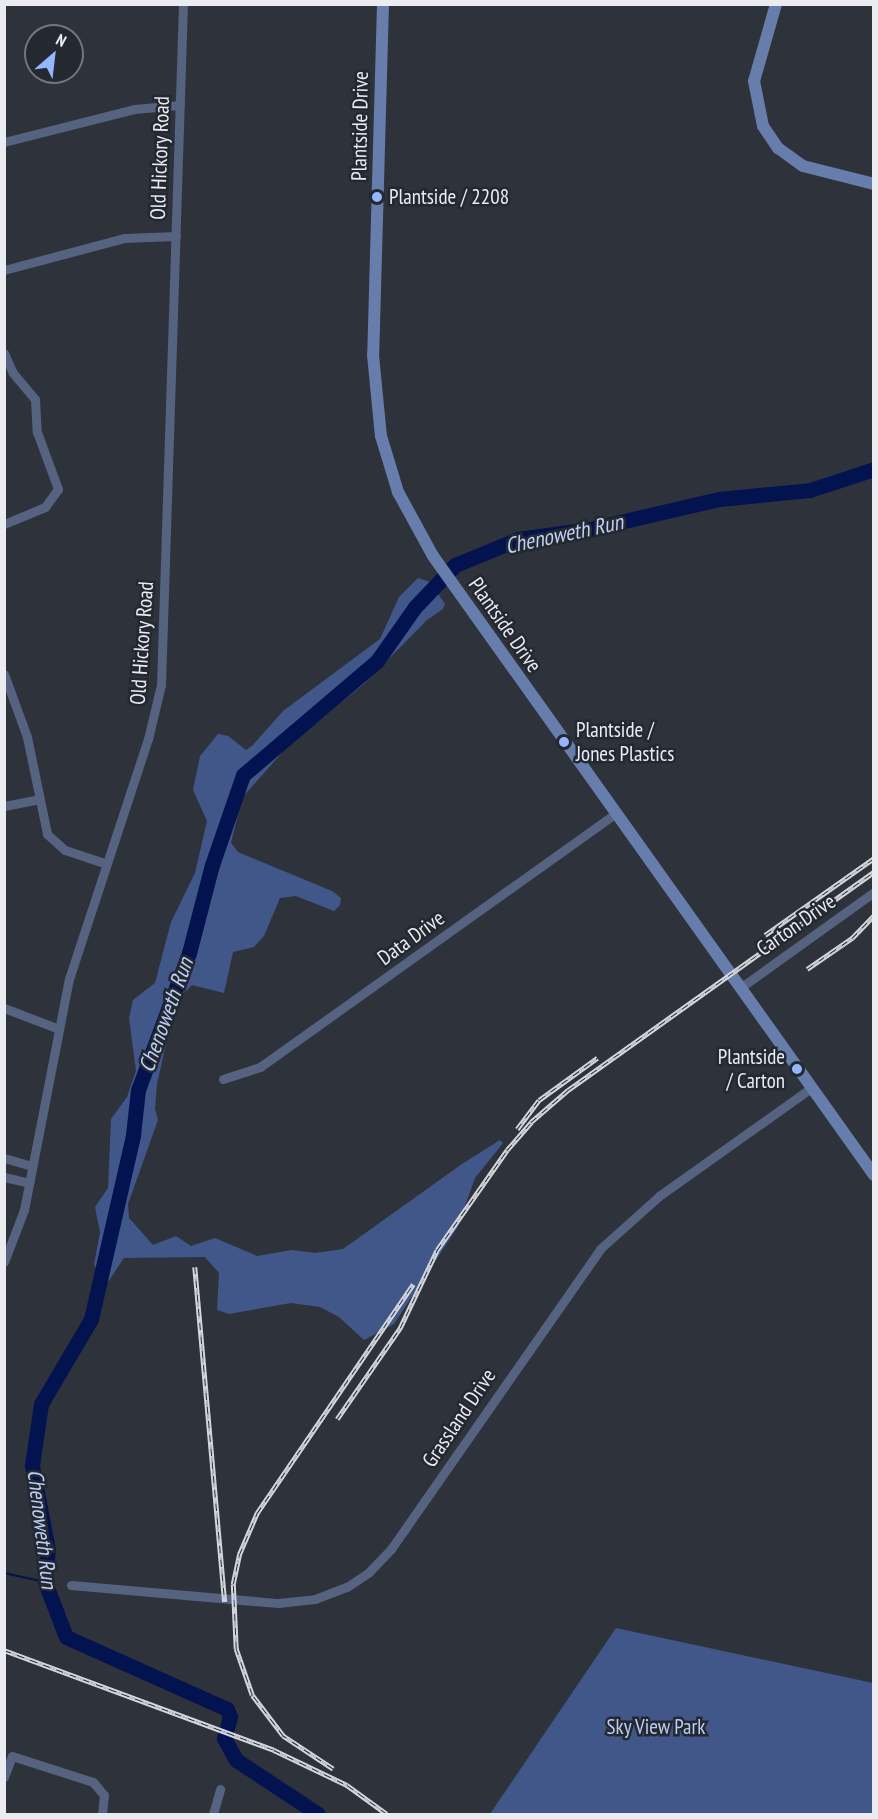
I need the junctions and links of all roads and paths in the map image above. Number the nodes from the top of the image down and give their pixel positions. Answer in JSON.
{"nodes":[{"id":1,"x":183,"y":4,"type":"edge"},
{"id":2,"x":382,"y":4,"type":"edge"},
{"id":3,"x":776,"y":4,"type":"edge"},
{"id":4,"x":180,"y":105,"type":"junction"},
{"id":5,"x":4,"y":142,"type":"edge"},
{"id":6,"x":873,"y":184,"type":"edge"},
{"id":7,"x":176,"y":236,"type":"junction"},
{"id":8,"x":4,"y":270,"type":"edge"},
{"id":9,"x":4,"y":353,"type":"edge"},
{"id":10,"x":4,"y":524,"type":"edge"},
{"id":11,"x":4,"y":674,"type":"edge"},
{"id":12,"x":39,"y":799,"type":"junction"},
{"id":13,"x":4,"y":806,"type":"edge"},
{"id":14,"x":615,"y":814,"type":"junction"},
{"id":15,"x":107,"y":864,"type":"junction"},
{"id":16,"x":873,"y":892,"type":"edge"},
{"id":17,"x":740,"y":988,"type":"junction"},
{"id":18,"x":4,"y":1008,"type":"edge"},
{"id":19,"x":59,"y":1029,"type":"junction"},
{"id":20,"x":223,"y":1079,"type":"dead end"},
{"id":21,"x":811,"y":1088,"type":"junction"},
{"id":22,"x":4,"y":1158,"type":"edge"},
{"id":23,"x":32,"y":1166,"type":"junction"},
{"id":24,"x":873,"y":1175,"type":"edge"},
{"id":25,"x":4,"y":1177,"type":"edge"},
{"id":26,"x":29,"y":1183,"type":"junction"},
{"id":27,"x":4,"y":1262,"type":"edge"},
{"id":28,"x":71,"y":1585,"type":"dead end"},
{"id":29,"x":4,"y":1777,"type":"edge"},
{"id":30,"x":220,"y":1789,"type":"dead end"},
{"id":31,"x":102,"y":1815,"type":"edge"},
{"id":32,"x":213,"y":1815,"type":"edge"}],
"edges":[{"from":1,"to":4,"type":"street","name":"Old Hickory Road"},
{"from":2,"to":14,"type":"street","name":"Plantside Drive"},
{"from":3,"to":6,"type":"street"},
{"from":4,"to":5,"type":"street"},
{"from":4,"to":7,"type":"street","name":"Old Hickory Road"},
{"from":7,"to":8,"type":"street"},
{"from":7,"to":15,"type":"street","name":"Old Hickory Road"},
{"from":9,"to":10,"type":"street"},
{"from":11,"to":12,"type":"street"},
{"from":12,"to":13,"type":"street"},
{"from":12,"to":15,"type":"street"},
{"from":14,"to":17,"type":"street","name":"Plantside Drive"},
{"from":14,"to":20,"type":"street","name":"Data Drive"},
{"from":15,"to":19,"type":"street","name":"Old Hickory Road"},
{"from":16,"to":17,"type":"street","name":"Carton Drive"},
{"from":17,"to":21,"type":"street","name":"Plantside Drive"},
{"from":18,"to":19,"type":"street"},
{"from":19,"to":23,"type":"street","name":"Old Hickory Road"},
{"from":21,"to":24,"type":"street","name":"Plantside Drive"},
{"from":21,"to":28,"type":"street","name":"Grassland Drive"},
{"from":22,"to":23,"type":"street"},
{"from":23,"to":26,"type":"street","name":"Old Hickory Road"},
{"from":25,"to":26,"type":"street"},
{"from":26,"to":27,"type":"street","name":"Old Hickory Road"},
{"from":29,"to":31,"type":"street"},
{"from":30,"to":32,"type":"street"}]}
